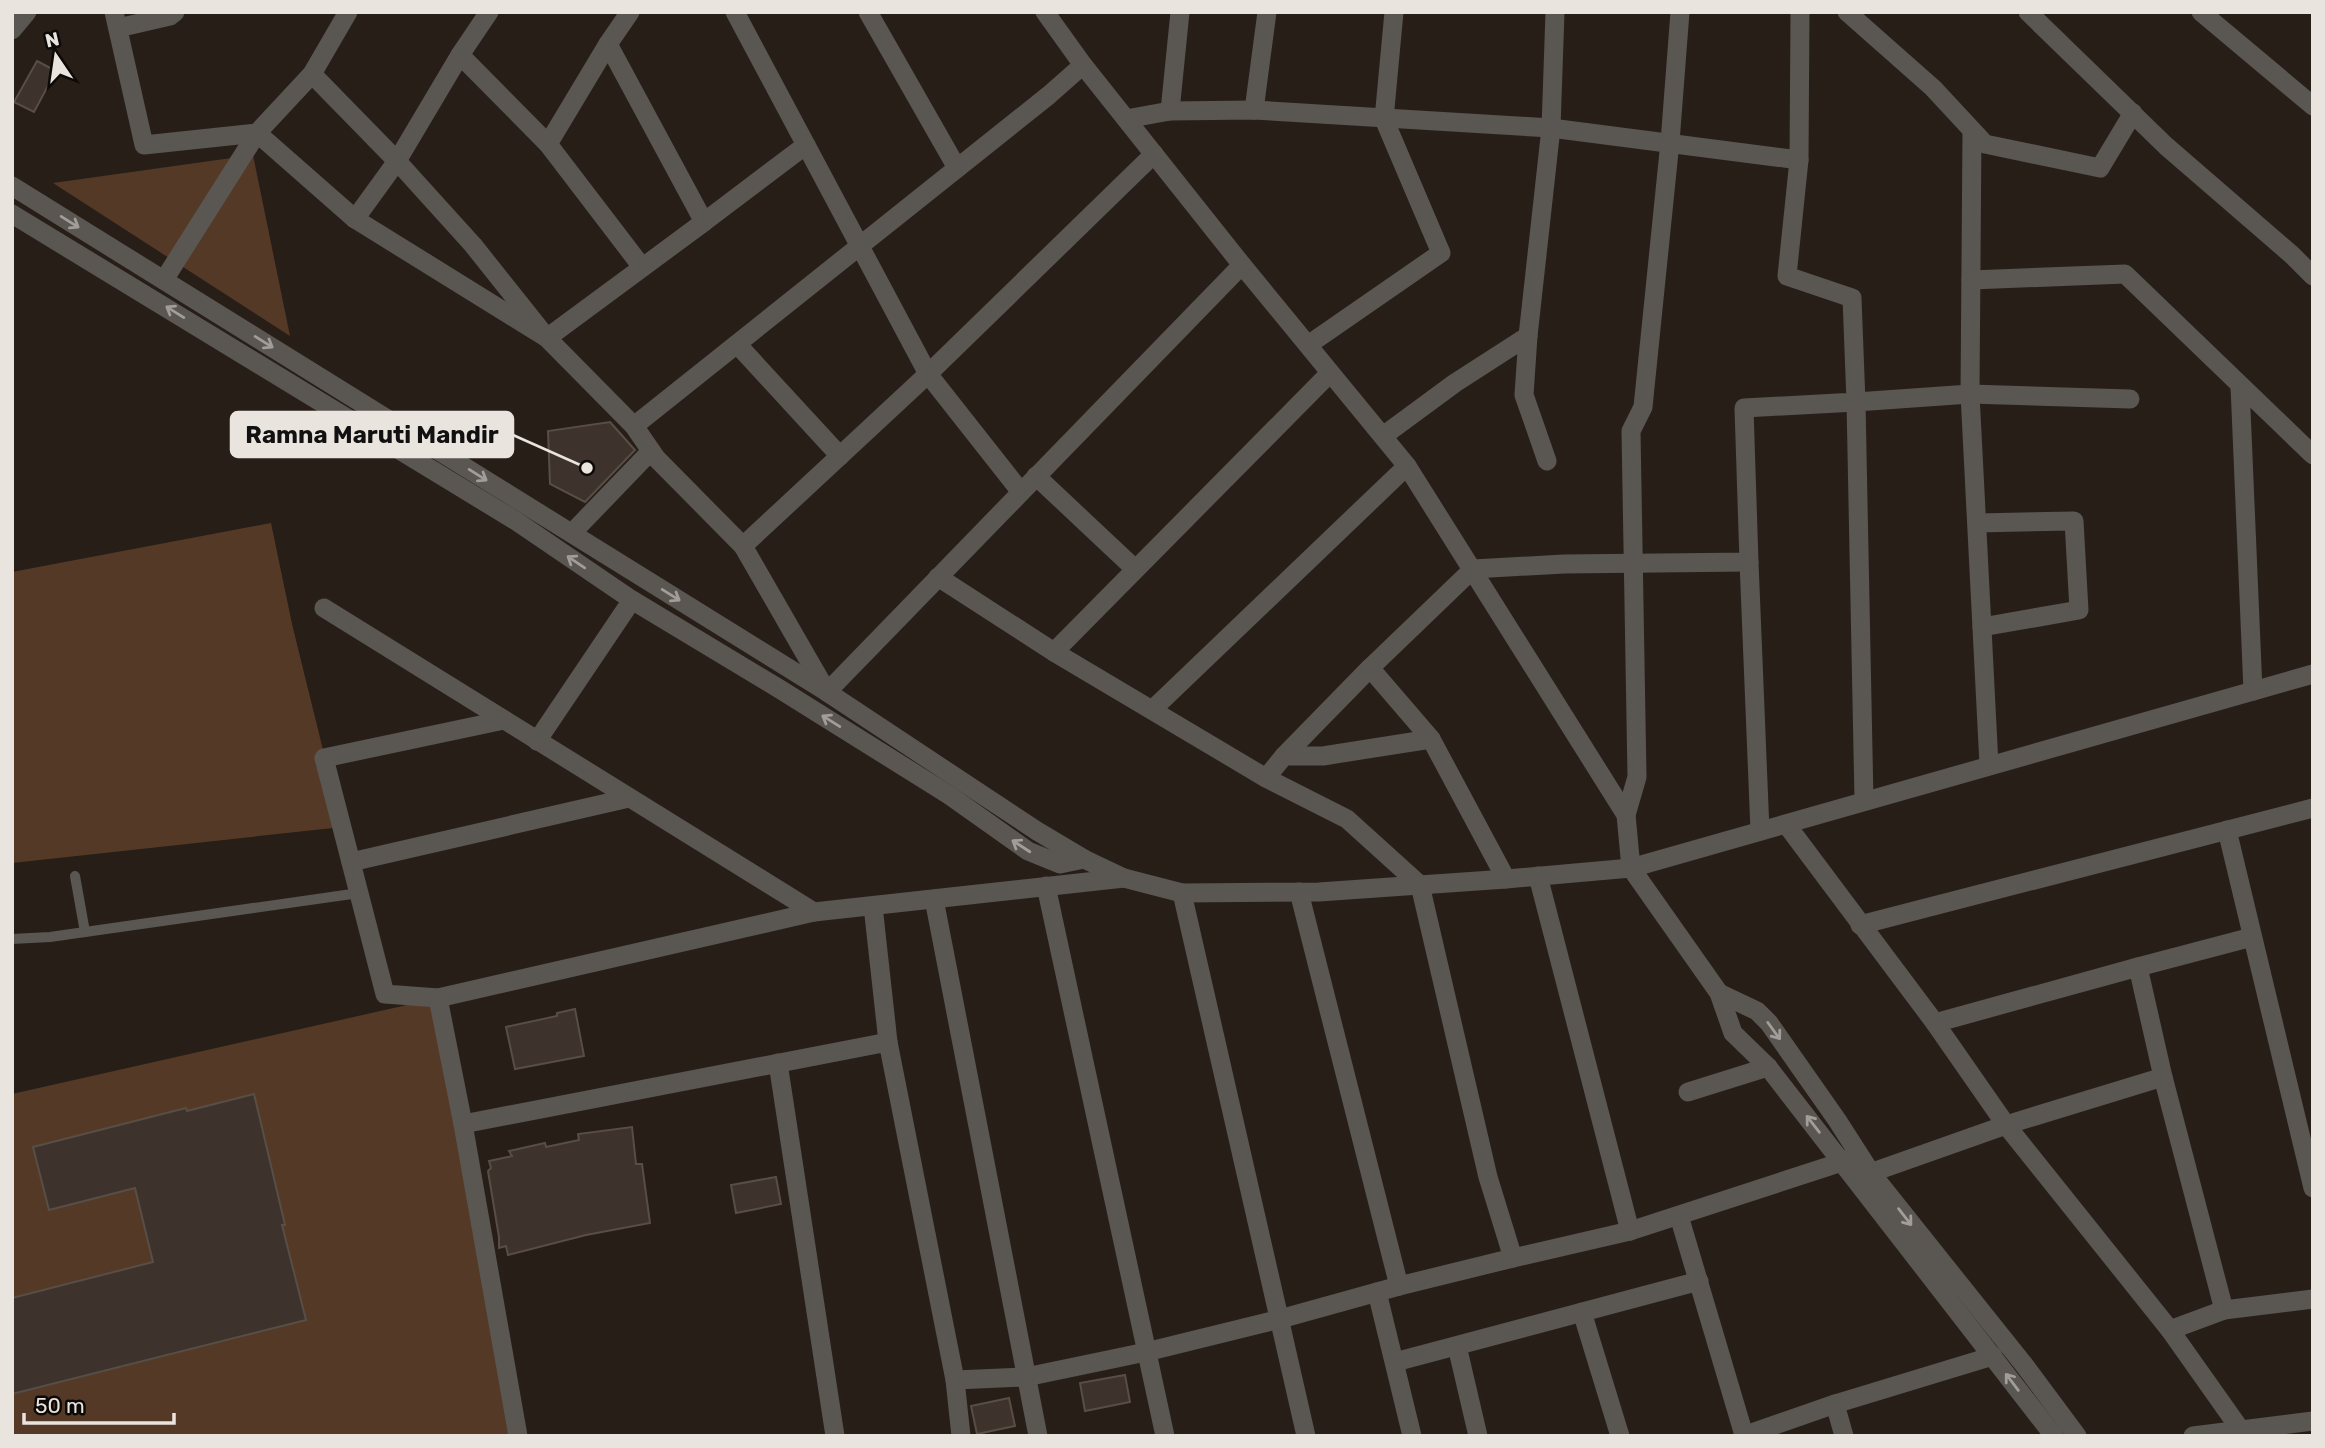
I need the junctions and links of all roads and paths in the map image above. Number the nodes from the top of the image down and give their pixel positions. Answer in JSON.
{"nodes":[{"id":1,"x":27,"y":12,"type":"edge"},
{"id":2,"x":175,"y":12,"type":"edge"},
{"id":3,"x":348,"y":12,"type":"edge"},
{"id":4,"x":489,"y":12,"type":"edge"},
{"id":5,"x":630,"y":12,"type":"edge"},
{"id":6,"x":735,"y":12,"type":"edge"},
{"id":7,"x":868,"y":12,"type":"edge"},
{"id":8,"x":1045,"y":12,"type":"edge"},
{"id":9,"x":1180,"y":12,"type":"edge"},
{"id":10,"x":1267,"y":12,"type":"edge"},
{"id":11,"x":1394,"y":12,"type":"edge"},
{"id":12,"x":1555,"y":12,"type":"edge"},
{"id":13,"x":1679,"y":12,"type":"edge"},
{"id":14,"x":1800,"y":12,"type":"edge"},
{"id":15,"x":1847,"y":12,"type":"edge"},
{"id":16,"x":2028,"y":12,"type":"edge"},
{"id":17,"x":2201,"y":12,"type":"edge"},
{"id":18,"x":116,"y":20,"type":"edge"},
{"id":19,"x":12,"y":30,"type":"edge"},
{"id":20,"x":608,"y":44,"type":"junction"},
{"id":21,"x":460,"y":55,"type":"junction"},
{"id":22,"x":1083,"y":65,"type":"junction"},
{"id":23,"x":312,"y":74,"type":"junction"},
{"id":24,"x":2313,"y":106,"type":"edge"},
{"id":25,"x":1254,"y":110,"type":"junction"},
{"id":26,"x":1170,"y":111,"type":"junction"},
{"id":27,"x":2133,"y":113,"type":"junction"},
{"id":28,"x":1126,"y":119,"type":"junction"},
{"id":29,"x":1384,"y":119,"type":"junction"},
{"id":30,"x":1551,"y":128,"type":"junction"},
{"id":31,"x":1972,"y":131,"type":"junction"},
{"id":32,"x":257,"y":133,"type":"junction"},
{"id":33,"x":1670,"y":142,"type":"junction"},
{"id":34,"x":548,"y":144,"type":"junction"},
{"id":35,"x":806,"y":145,"type":"junction"},
{"id":36,"x":1154,"y":154,"type":"junction"},
{"id":37,"x":1799,"y":160,"type":"junction"},
{"id":38,"x":397,"y":161,"type":"junction"},
{"id":39,"x":957,"y":168,"type":"junction"},
{"id":40,"x":12,"y":186,"type":"edge"},
{"id":41,"x":12,"y":214,"type":"edge"},
{"id":42,"x":355,"y":219,"type":"junction"},
{"id":43,"x":704,"y":222,"type":"junction"},
{"id":44,"x":861,"y":245,"type":"junction"},
{"id":45,"x":1242,"y":265,"type":"junction"},
{"id":46,"x":642,"y":267,"type":"junction"},
{"id":47,"x":2313,"y":275,"type":"edge"},
{"id":48,"x":164,"y":280,"type":"junction"},
{"id":49,"x":1971,"y":280,"type":"junction"},
{"id":50,"x":1528,"y":336,"type":"junction"},
{"id":51,"x":547,"y":338,"type":"junction"},
{"id":52,"x":737,"y":344,"type":"junction"},
{"id":53,"x":1308,"y":345,"type":"junction"},
{"id":54,"x":1330,"y":373,"type":"junction"},
{"id":55,"x":928,"y":374,"type":"junction"},
{"id":56,"x":2240,"y":386,"type":"junction"},
{"id":57,"x":1970,"y":394,"type":"junction"},
{"id":58,"x":2130,"y":398,"type":"dead end"},
{"id":59,"x":1856,"y":402,"type":"junction"},
{"id":60,"x":634,"y":426,"type":"junction"},
{"id":61,"x":1383,"y":436,"type":"junction"},
{"id":62,"x":651,"y":451,"type":"junction"},
{"id":63,"x":2313,"y":455,"type":"edge"},
{"id":64,"x":840,"y":456,"type":"junction"},
{"id":65,"x":1548,"y":461,"type":"dead end"},
{"id":66,"x":1407,"y":466,"type":"junction"},
{"id":67,"x":1036,"y":476,"type":"junction"},
{"id":68,"x":1021,"y":492,"type":"junction"},
{"id":69,"x":1977,"y":523,"type":"junction"},
{"id":70,"x":572,"y":533,"type":"junction"},
{"id":71,"x":743,"y":546,"type":"junction"},
{"id":72,"x":1749,"y":562,"type":"junction"},
{"id":73,"x":1633,"y":563,"type":"junction"},
{"id":74,"x":1135,"y":569,"type":"junction"},
{"id":75,"x":1473,"y":569,"type":"junction"},
{"id":76,"x":938,"y":577,"type":"junction"},
{"id":77,"x":632,"y":600,"type":"junction"},
{"id":78,"x":324,"y":608,"type":"dead end"},
{"id":79,"x":1982,"y":627,"type":"junction"},
{"id":80,"x":1054,"y":652,"type":"junction"},
{"id":81,"x":1370,"y":668,"type":"junction"},
{"id":82,"x":2313,"y":674,"type":"edge"},
{"id":83,"x":2253,"y":691,"type":"junction"},
{"id":84,"x":827,"y":692,"type":"junction"},
{"id":85,"x":1152,"y":710,"type":"junction"},
{"id":86,"x":503,"y":720,"type":"junction"},
{"id":87,"x":1431,"y":738,"type":"junction"},
{"id":88,"x":537,"y":741,"type":"junction"},
{"id":89,"x":1284,"y":756,"type":"junction"},
{"id":90,"x":1989,"y":765,"type":"junction"},
{"id":91,"x":1266,"y":778,"type":"junction"},
{"id":92,"x":629,"y":798,"type":"junction"},
{"id":93,"x":1864,"y":801,"type":"junction"},
{"id":94,"x":2313,"y":807,"type":"edge"},
{"id":95,"x":1626,"y":815,"type":"junction"},
{"id":96,"x":1786,"y":824,"type":"junction"},
{"id":97,"x":2227,"y":830,"type":"junction"},
{"id":98,"x":1760,"y":831,"type":"junction"},
{"id":99,"x":1084,"y":859,"type":"junction"},
{"id":100,"x":351,"y":862,"type":"junction"},
{"id":101,"x":1631,"y":868,"type":"junction"},
{"id":102,"x":75,"y":876,"type":"dead end"},
{"id":103,"x":1538,"y":876,"type":"junction"},
{"id":104,"x":1124,"y":878,"type":"junction"},
{"id":105,"x":1506,"y":879,"type":"junction"},
{"id":106,"x":1420,"y":885,"type":"junction"},
{"id":107,"x":1046,"y":886,"type":"junction"},
{"id":108,"x":1299,"y":892,"type":"junction"},
{"id":109,"x":359,"y":893,"type":"junction"},
{"id":110,"x":1182,"y":893,"type":"junction"},
{"id":111,"x":934,"y":899,"type":"junction"},
{"id":112,"x":873,"y":906,"type":"junction"},
{"id":113,"x":814,"y":912,"type":"junction"},
{"id":114,"x":1860,"y":925,"type":"junction"},
{"id":115,"x":85,"y":932,"type":"junction"},
{"id":116,"x":2252,"y":937,"type":"junction"},
{"id":117,"x":12,"y":939,"type":"edge"},
{"id":118,"x":2138,"y":967,"type":"junction"},
{"id":119,"x":1719,"y":993,"type":"junction"},
{"id":120,"x":438,"y":998,"type":"junction"},
{"id":121,"x":1935,"y":1023,"type":"junction"},
{"id":122,"x":888,"y":1042,"type":"junction"},
{"id":123,"x":1790,"y":1054,"type":"junction"},
{"id":124,"x":778,"y":1063,"type":"junction"},
{"id":125,"x":1768,"y":1066,"type":"junction"},
{"id":126,"x":2163,"y":1077,"type":"junction"},
{"id":127,"x":1688,"y":1093,"type":"dead end"},
{"id":128,"x":463,"y":1124,"type":"junction"},
{"id":129,"x":2006,"y":1125,"type":"junction"},
{"id":130,"x":1850,"y":1158,"type":"junction"},
{"id":131,"x":1863,"y":1176,"type":"junction"},
{"id":132,"x":2313,"y":1188,"type":"edge"},
{"id":133,"x":1679,"y":1216,"type":"junction"},
{"id":134,"x":1630,"y":1231,"type":"junction"},
{"id":135,"x":1513,"y":1258,"type":"junction"},
{"id":136,"x":1699,"y":1281,"type":"junction"},
{"id":137,"x":1399,"y":1286,"type":"junction"},
{"id":138,"x":1377,"y":1292,"type":"junction"},
{"id":139,"x":2313,"y":1299,"type":"edge"},
{"id":140,"x":2224,"y":1310,"type":"junction"},
{"id":141,"x":1582,"y":1311,"type":"junction"},
{"id":142,"x":1280,"y":1319,"type":"junction"},
{"id":143,"x":2170,"y":1331,"type":"junction"},
{"id":144,"x":1457,"y":1346,"type":"junction"},
{"id":145,"x":1146,"y":1352,"type":"junction"},
{"id":146,"x":1993,"y":1356,"type":"junction"},
{"id":147,"x":1395,"y":1362,"type":"junction"},
{"id":148,"x":1026,"y":1377,"type":"junction"},
{"id":149,"x":955,"y":1380,"type":"junction"},
{"id":150,"x":1835,"y":1404,"type":"junction"},
{"id":151,"x":2045,"y":1408,"type":"junction"},
{"id":152,"x":2313,"y":1421,"type":"edge"},
{"id":153,"x":2240,"y":1429,"type":"junction"},
{"id":154,"x":517,"y":1436,"type":"edge"},
{"id":155,"x":835,"y":1436,"type":"edge"},
{"id":156,"x":961,"y":1436,"type":"edge"},
{"id":157,"x":1038,"y":1436,"type":"edge"},
{"id":158,"x":1165,"y":1436,"type":"edge"},
{"id":159,"x":1306,"y":1436,"type":"edge"},
{"id":160,"x":1412,"y":1436,"type":"edge"},
{"id":161,"x":1478,"y":1436,"type":"edge"},
{"id":162,"x":1620,"y":1436,"type":"edge"},
{"id":163,"x":1743,"y":1436,"type":"edge"},
{"id":164,"x":1844,"y":1436,"type":"edge"},
{"id":165,"x":2054,"y":1436,"type":"edge"},
{"id":166,"x":2077,"y":1436,"type":"edge"},
{"id":167,"x":2193,"y":1436,"type":"edge"}],
"edges":[{"from":1,"to":19,"type":"street"},
{"from":2,"to":18,"type":"street"},
{"from":3,"to":23,"type":"street"},
{"from":4,"to":21,"type":"street"},
{"from":5,"to":20,"type":"street"},
{"from":6,"to":35,"type":"street"},
{"from":7,"to":39,"type":"street"},
{"from":8,"to":22,"type":"street"},
{"from":9,"to":26,"type":"street"},
{"from":10,"to":25,"type":"street"},
{"from":11,"to":29,"type":"street"},
{"from":12,"to":30,"type":"street"},
{"from":13,"to":33,"type":"street"},
{"from":14,"to":37,"type":"street"},
{"from":15,"to":31,"type":"street"},
{"from":16,"to":27,"type":"street"},
{"from":17,"to":24,"type":"street"},
{"from":18,"to":32,"type":"street"},
{"from":20,"to":34,"type":"street"},
{"from":20,"to":43,"type":"street"},
{"from":21,"to":34,"type":"street"},
{"from":21,"to":38,"type":"street"},
{"from":22,"to":28,"type":"street"},
{"from":22,"to":39,"type":"street"},
{"from":23,"to":32,"type":"street"},
{"from":23,"to":38,"type":"street"},
{"from":25,"to":26,"type":"street"},
{"from":25,"to":29,"type":"street"},
{"from":26,"to":28,"type":"street"},
{"from":27,"to":31,"type":"street"},
{"from":27,"to":47,"type":"street"},
{"from":28,"to":36,"type":"street"},
{"from":29,"to":30,"type":"street"},
{"from":29,"to":53,"type":"street"},
{"from":30,"to":33,"type":"street"},
{"from":30,"to":50,"type":"street"},
{"from":31,"to":49,"type":"street"},
{"from":32,"to":42,"type":"street"},
{"from":32,"to":48,"type":"street"},
{"from":33,"to":37,"type":"street"},
{"from":33,"to":73,"type":"street"},
{"from":34,"to":46,"type":"street"},
{"from":35,"to":43,"type":"street"},
{"from":35,"to":44,"type":"street"},
{"from":36,"to":45,"type":"street"},
{"from":36,"to":55,"type":"street"},
{"from":37,"to":59,"type":"street"},
{"from":38,"to":42,"type":"street"},
{"from":38,"to":51,"type":"street"},
{"from":39,"to":44,"type":"street"},
{"from":40,"to":48,"type":"street","one_way":true},
{"from":77,"to":41,"type":"street","one_way":true},
{"from":42,"to":51,"type":"street"},
{"from":43,"to":46,"type":"street"},
{"from":44,"to":52,"type":"street"},
{"from":44,"to":55,"type":"street"},
{"from":45,"to":53,"type":"street"},
{"from":45,"to":67,"type":"street"},
{"from":46,"to":51,"type":"street"},
{"from":48,"to":70,"type":"street","one_way":true},
{"from":49,"to":56,"type":"street"},
{"from":49,"to":57,"type":"street"},
{"from":50,"to":61,"type":"street"},
{"from":50,"to":65,"type":"street"},
{"from":51,"to":60,"type":"street"},
{"from":52,"to":60,"type":"street"},
{"from":52,"to":64,"type":"street"},
{"from":53,"to":54,"type":"street"},
{"from":54,"to":61,"type":"street"},
{"from":54,"to":74,"type":"street"},
{"from":55,"to":64,"type":"street"},
{"from":55,"to":68,"type":"street"},
{"from":56,"to":63,"type":"street"},
{"from":56,"to":83,"type":"street"},
{"from":57,"to":58,"type":"street"},
{"from":57,"to":59,"type":"street"},
{"from":57,"to":69,"type":"street"},
{"from":59,"to":72,"type":"street"},
{"from":59,"to":93,"type":"street"},
{"from":60,"to":62,"type":"street"},
{"from":61,"to":66,"type":"street"},
{"from":62,"to":70,"type":"street"},
{"from":62,"to":71,"type":"street"},
{"from":64,"to":71,"type":"street"},
{"from":66,"to":75,"type":"street"},
{"from":66,"to":85,"type":"street"},
{"from":67,"to":68,"type":"street"},
{"from":67,"to":74,"type":"street"},
{"from":68,"to":76,"type":"street"},
{"from":69,"to":79,"type":"street"},
{"from":69,"to":79,"type":"street"},
{"from":70,"to":84,"type":"street","one_way":true},
{"from":71,"to":84,"type":"street"},
{"from":72,"to":73,"type":"street"},
{"from":72,"to":98,"type":"street"},
{"from":73,"to":75,"type":"street"},
{"from":73,"to":95,"type":"street"},
{"from":74,"to":80,"type":"street"},
{"from":75,"to":81,"type":"street"},
{"from":75,"to":95,"type":"street"},
{"from":76,"to":80,"type":"street"},
{"from":76,"to":84,"type":"street"},
{"from":77,"to":88,"type":"street"},
{"from":99,"to":77,"type":"street","one_way":true},
{"from":78,"to":86,"type":"street"},
{"from":79,"to":90,"type":"street"},
{"from":80,"to":85,"type":"street"},
{"from":81,"to":87,"type":"street"},
{"from":81,"to":89,"type":"street"},
{"from":82,"to":83,"type":"street"},
{"from":83,"to":90,"type":"street"},
{"from":84,"to":99,"type":"street"},
{"from":85,"to":91,"type":"street"},
{"from":86,"to":88,"type":"street"},
{"from":86,"to":100,"type":"street"},
{"from":87,"to":89,"type":"street"},
{"from":87,"to":105,"type":"street"},
{"from":88,"to":92,"type":"street"},
{"from":89,"to":91,"type":"street"},
{"from":90,"to":93,"type":"street"},
{"from":91,"to":106,"type":"street"},
{"from":92,"to":100,"type":"street"},
{"from":92,"to":113,"type":"street"},
{"from":93,"to":96,"type":"street"},
{"from":94,"to":97,"type":"street"},
{"from":95,"to":101,"type":"street"},
{"from":96,"to":98,"type":"street"},
{"from":96,"to":114,"type":"street"},
{"from":97,"to":114,"type":"street"},
{"from":97,"to":116,"type":"street"},
{"from":98,"to":101,"type":"street"},
{"from":99,"to":104,"type":"street"},
{"from":100,"to":109,"type":"street"},
{"from":101,"to":103,"type":"street"},
{"from":101,"to":119,"type":"street"},
{"from":102,"to":115,"type":"lane"},
{"from":103,"to":105,"type":"street"},
{"from":103,"to":134,"type":"street"},
{"from":104,"to":107,"type":"street"},
{"from":104,"to":110,"type":"street"},
{"from":105,"to":106,"type":"street"},
{"from":106,"to":108,"type":"street"},
{"from":106,"to":135,"type":"street"},
{"from":107,"to":111,"type":"street"},
{"from":107,"to":145,"type":"street"},
{"from":108,"to":110,"type":"street"},
{"from":108,"to":137,"type":"street"},
{"from":109,"to":115,"type":"lane"},
{"from":109,"to":120,"type":"street"},
{"from":110,"to":142,"type":"street"},
{"from":111,"to":112,"type":"street"},
{"from":111,"to":148,"type":"street"},
{"from":112,"to":113,"type":"street"},
{"from":112,"to":122,"type":"street"},
{"from":113,"to":120,"type":"street"},
{"from":114,"to":121,"type":"street"},
{"from":115,"to":117,"type":"lane"},
{"from":116,"to":118,"type":"street"},
{"from":116,"to":132,"type":"street"},
{"from":118,"to":121,"type":"street"},
{"from":118,"to":126,"type":"street"},
{"from":119,"to":123,"type":"street","one_way":true},
{"from":119,"to":125,"type":"street"},
{"from":120,"to":128,"type":"street"},
{"from":121,"to":129,"type":"street"},
{"from":122,"to":124,"type":"street"},
{"from":122,"to":149,"type":"street"},
{"from":123,"to":125,"type":"street"},
{"from":123,"to":130,"type":"street"},
{"from":124,"to":128,"type":"street"},
{"from":124,"to":155,"type":"street"},
{"from":125,"to":127,"type":"street"},
{"from":130,"to":125,"type":"street","one_way":true},
{"from":126,"to":129,"type":"street"},
{"from":126,"to":140,"type":"street"},
{"from":128,"to":154,"type":"street"},
{"from":129,"to":131,"type":"street"},
{"from":129,"to":143,"type":"street"},
{"from":130,"to":131,"type":"street"},
{"from":130,"to":133,"type":"street"},
{"from":131,"to":146,"type":"street"},
{"from":131,"to":151,"type":"street","one_way":true},
{"from":133,"to":134,"type":"street"},
{"from":133,"to":136,"type":"street"},
{"from":134,"to":135,"type":"street"},
{"from":135,"to":137,"type":"street"},
{"from":136,"to":141,"type":"street"},
{"from":136,"to":163,"type":"street"},
{"from":137,"to":138,"type":"street"},
{"from":138,"to":142,"type":"street"},
{"from":138,"to":147,"type":"street"},
{"from":139,"to":140,"type":"street"},
{"from":140,"to":143,"type":"street"},
{"from":141,"to":144,"type":"street"},
{"from":141,"to":162,"type":"street"},
{"from":142,"to":145,"type":"street"},
{"from":142,"to":159,"type":"street"},
{"from":143,"to":153,"type":"street"},
{"from":144,"to":147,"type":"street"},
{"from":144,"to":161,"type":"street"},
{"from":145,"to":148,"type":"street"},
{"from":145,"to":158,"type":"street"},
{"from":146,"to":150,"type":"street"},
{"from":151,"to":146,"type":"street","one_way":true},
{"from":147,"to":160,"type":"street"},
{"from":148,"to":149,"type":"street"},
{"from":148,"to":157,"type":"street"},
{"from":149,"to":156,"type":"street"},
{"from":150,"to":163,"type":"street"},
{"from":150,"to":164,"type":"street"},
{"from":151,"to":165,"type":"street"},
{"from":151,"to":166,"type":"street"},
{"from":152,"to":153,"type":"street"},
{"from":153,"to":167,"type":"street"}]}
